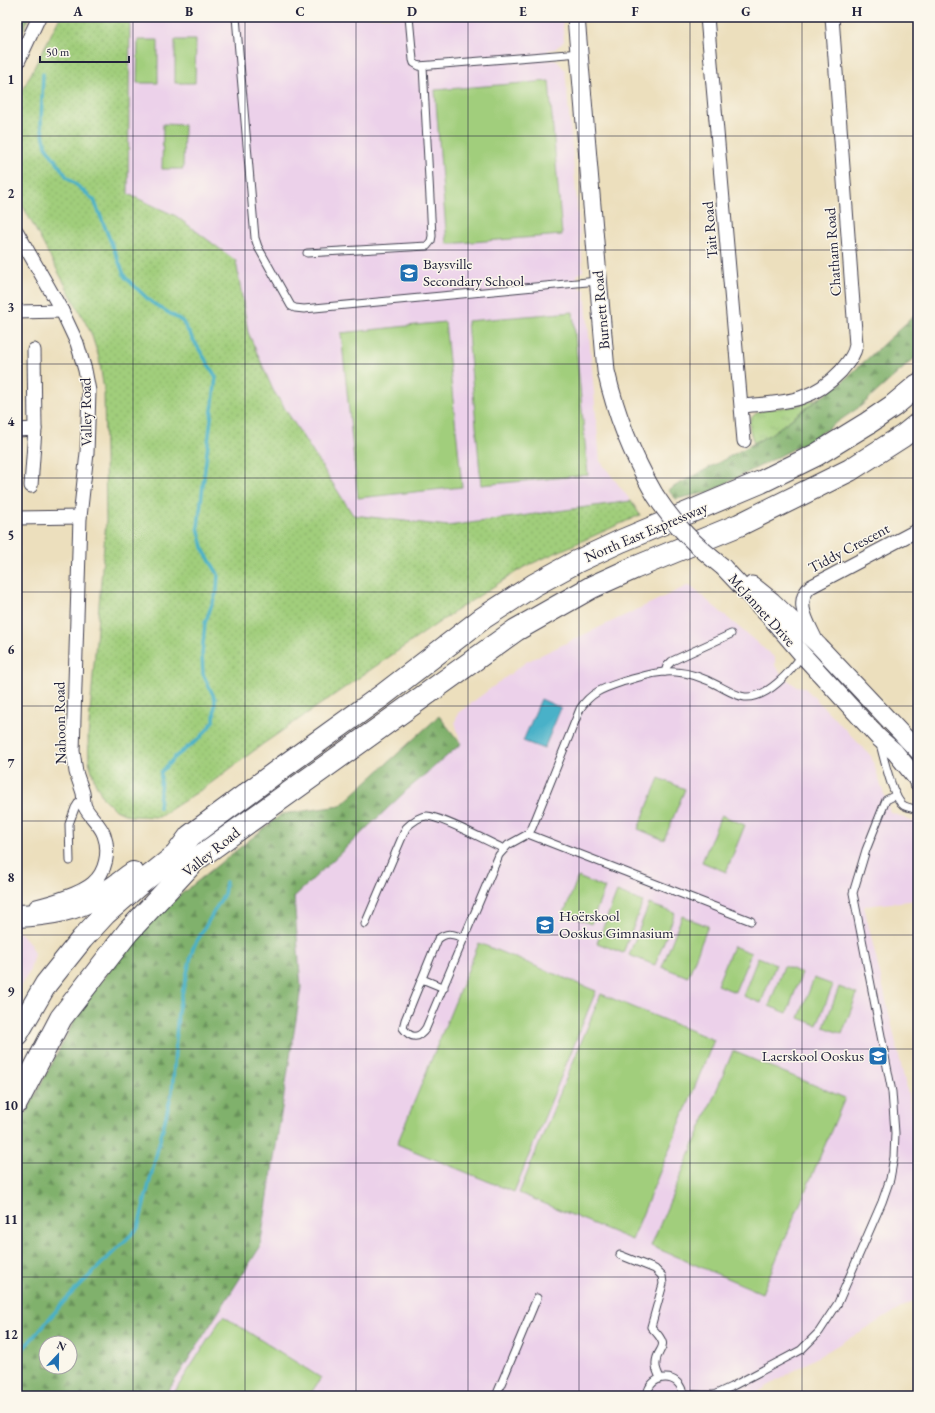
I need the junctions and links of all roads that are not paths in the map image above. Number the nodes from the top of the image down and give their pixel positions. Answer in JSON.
{"nodes":[{"id":1,"x":39,"y":17,"type":"edge"},
{"id":2,"x":236,"y":17,"type":"edge"},
{"id":3,"x":409,"y":17,"type":"edge"},
{"id":4,"x":576,"y":17,"type":"edge"},
{"id":5,"x":707,"y":17,"type":"edge"},
{"id":6,"x":832,"y":17,"type":"edge"},
{"id":7,"x":580,"y":53,"type":"junction"},
{"id":8,"x":17,"y":64,"type":"edge"},
{"id":9,"x":423,"y":66,"type":"junction"},
{"id":10,"x":17,"y":232,"type":"edge"},
{"id":11,"x":307,"y":253,"type":"dead end"},
{"id":12,"x":598,"y":281,"type":"junction"},
{"id":13,"x":62,"y":311,"type":"junction"},
{"id":14,"x":17,"y":312,"type":"edge"},
{"id":15,"x":34,"y":350,"type":"dead end"},
{"id":16,"x":918,"y":385,"type":"edge"},
{"id":17,"x":742,"y":406,"type":"junction"},
{"id":18,"x":918,"y":424,"type":"edge"},
{"id":19,"x":35,"y":429,"type":"junction"},
{"id":20,"x":17,"y":430,"type":"edge"},
{"id":21,"x":744,"y":441,"type":"dead end"},
{"id":22,"x":31,"y":486,"type":"dead end"},
{"id":23,"x":80,"y":517,"type":"junction"},
{"id":24,"x":17,"y":518,"type":"edge"},
{"id":25,"x":918,"y":530,"type":"edge"},
{"id":26,"x":723,"y":567,"type":"junction"},
{"id":27,"x":789,"y":618,"type":"junction"},
{"id":28,"x":731,"y":634,"type":"dead end"},
{"id":29,"x":819,"y":646,"type":"junction"},
{"id":30,"x":802,"y":654,"type":"junction"},
{"id":31,"x":665,"y":672,"type":"junction"},
{"id":32,"x":449,"y":678,"type":"joint"},
{"id":33,"x":383,"y":695,"type":"joint"},
{"id":34,"x":879,"y":738,"type":"junction"},
{"id":35,"x":918,"y":751,"type":"edge"},
{"id":36,"x":918,"y":782,"type":"edge"},
{"id":37,"x":84,"y":794,"type":"junction"},
{"id":38,"x":896,"y":795,"type":"junction"},
{"id":39,"x":918,"y":808,"type":"edge"},
{"id":40,"x":528,"y":834,"type":"junction"},
{"id":41,"x":190,"y":836,"type":"junction"},
{"id":42,"x":504,"y":849,"type":"junction"},
{"id":43,"x":70,"y":861,"type":"dead end"},
{"id":44,"x":17,"y":908,"type":"edge"},
{"id":45,"x":17,"y":916,"type":"edge"},
{"id":46,"x":752,"y":921,"type":"dead end"},
{"id":47,"x":365,"y":924,"type":"dead end"},
{"id":48,"x":464,"y":938,"type":"junction"},
{"id":49,"x":422,"y":979,"type":"junction"},
{"id":50,"x":444,"y":988,"type":"junction"},
{"id":51,"x":17,"y":1034,"type":"edge"},
{"id":52,"x":46,"y":1045,"type":"junction"},
{"id":53,"x":17,"y":1088,"type":"edge"},
{"id":54,"x":17,"y":1102,"type":"edge"},
{"id":55,"x":620,"y":1254,"type":"dead end"},
{"id":56,"x":537,"y":1298,"type":"dead end"},
{"id":57,"x":660,"y":1378,"type":"junction"},
{"id":58,"x":683,"y":1395,"type":"edge"},
{"id":59,"x":496,"y":1396,"type":"edge"},
{"id":60,"x":647,"y":1396,"type":"edge"}],
"edges":[{"from":1,"to":8,"type":"street"},
{"from":2,"to":12,"type":"lane"},
{"from":3,"to":9,"type":"lane"},
{"from":4,"to":7,"type":"street","name":"Burnett Road"},
{"from":5,"to":17,"type":"street","name":"Tait Road"},
{"from":6,"to":17,"type":"street","name":"Chatham Road"},
{"from":7,"to":9,"type":"lane"},
{"from":7,"to":12,"type":"street","name":"Burnett Road"},
{"from":9,"to":11,"type":"lane"},
{"from":10,"to":13,"type":"street","name":"Valley Road"},
{"from":12,"to":26,"type":"street","name":"Burnett Road","bridge":true},
{"from":13,"to":14,"type":"street"},
{"from":13,"to":23,"type":"street","name":"Valley Road"},
{"from":15,"to":19,"type":"street"},
{"from":16,"to":33,"type":"highway","name":"North East Expressway"},
{"from":17,"to":21,"type":"street","name":"Tait Road"},
{"from":18,"to":32,"type":"highway","name":"North East Expressway"},
{"from":19,"to":20,"type":"street"},
{"from":19,"to":22,"type":"street"},
{"from":23,"to":24,"type":"street"},
{"from":23,"to":37,"type":"street","name":"Nahoon Road"},
{"from":25,"to":29,"type":"street","name":"Tiddy Crescent"},
{"from":26,"to":27,"type":"street","name":"McJannet Drive"},
{"from":26,"to":30,"type":"street","name":"McJannet Drive"},
{"from":27,"to":29,"type":"street","name":"McJannet Drive"},
{"from":27,"to":30,"type":"street"},
{"from":28,"to":31,"type":"lane"},
{"from":29,"to":35,"type":"street","name":"McJannet Drive"},
{"from":30,"to":31,"type":"lane"},
{"from":30,"to":34,"type":"street","name":"McJannet Drive"},
{"from":31,"to":40,"type":"lane"},
{"from":32,"to":52,"type":"highway","name":"Valley Road"},
{"from":33,"to":41,"type":"highway","name":"Valley Road"},
{"from":34,"to":36,"type":"street","name":"McJannet Drive"},
{"from":34,"to":38,"type":"lane"},
{"from":37,"to":43,"type":"lane"},
{"from":37,"to":44,"type":"street","name":"Nahoon Road"},
{"from":38,"to":39,"type":"lane"},
{"from":38,"to":58,"type":"lane"},
{"from":40,"to":42,"type":"lane"},
{"from":40,"to":46,"type":"lane"},
{"from":41,"to":45,"type":"highway"},
{"from":41,"to":51,"type":"highway","name":"Valley Road"},
{"from":42,"to":47,"type":"lane"},
{"from":42,"to":48,"type":"lane"},
{"from":48,"to":49,"type":"lane"},
{"from":48,"to":50,"type":"lane"},
{"from":49,"to":50,"type":"lane"},
{"from":49,"to":50,"type":"lane"},
{"from":52,"to":53,"type":"highway"},
{"from":52,"to":54,"type":"highway","name":"Valley Road"},
{"from":55,"to":57,"type":"lane"},
{"from":56,"to":59,"type":"lane"},
{"from":57,"to":58,"type":"lane"},
{"from":57,"to":60,"type":"lane"}]}
